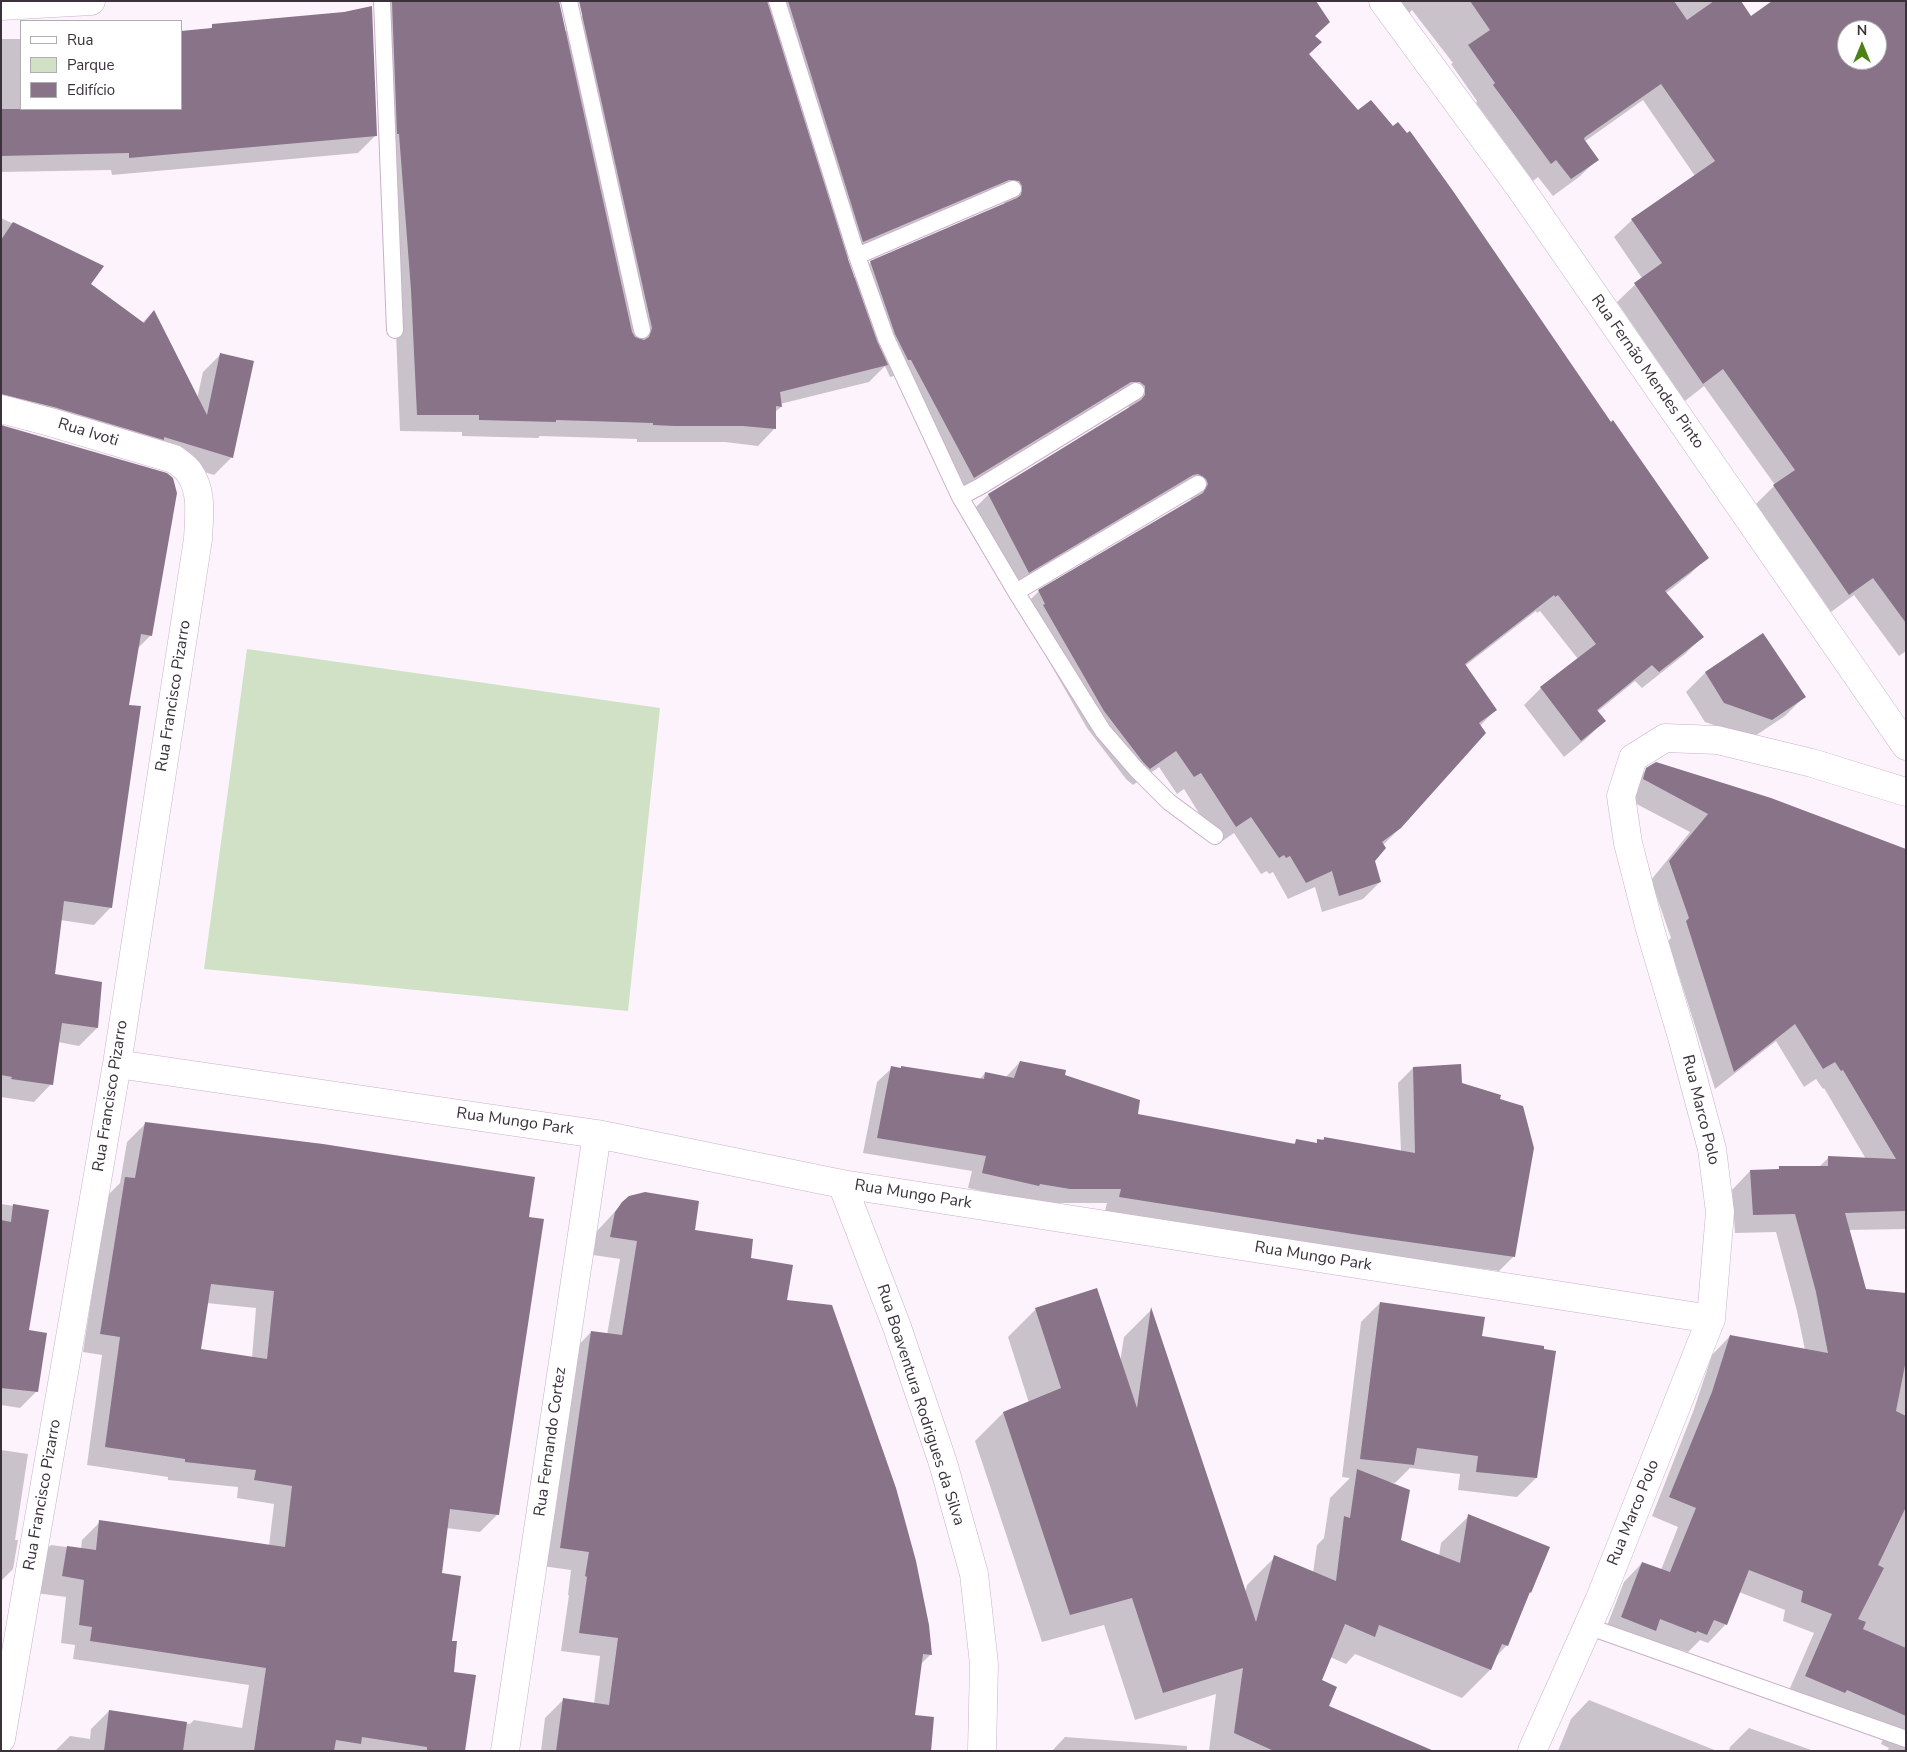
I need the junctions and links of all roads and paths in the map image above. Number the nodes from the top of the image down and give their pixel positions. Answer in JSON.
{"nodes":[{"id":1,"x":91,"y":1,"type":"edge"},
{"id":2,"x":382,"y":1,"type":"edge"},
{"id":3,"x":570,"y":1,"type":"edge"},
{"id":4,"x":777,"y":1,"type":"edge"},
{"id":5,"x":1383,"y":1,"type":"edge"},
{"id":6,"x":1,"y":6,"type":"edge"},
{"id":7,"x":1014,"y":189,"type":"dead end"},
{"id":8,"x":858,"y":256,"type":"junction"},
{"id":9,"x":395,"y":330,"type":"dead end"},
{"id":10,"x":642,"y":330,"type":"dead end"},
{"id":11,"x":1136,"y":391,"type":"dead end"},
{"id":12,"x":1,"y":410,"type":"edge"},
{"id":13,"x":174,"y":459,"type":"joint"},
{"id":14,"x":1198,"y":484,"type":"dead end"},
{"id":15,"x":960,"y":497,"type":"junction"},
{"id":16,"x":1016,"y":592,"type":"junction"},
{"id":17,"x":1906,"y":746,"type":"edge"},
{"id":18,"x":1906,"y":792,"type":"edge"},
{"id":19,"x":1215,"y":836,"type":"dead end"},
{"id":20,"x":117,"y":1064,"type":"junction"},
{"id":21,"x":597,"y":1134,"type":"junction"},
{"id":22,"x":842,"y":1184,"type":"junction"},
{"id":23,"x":1711,"y":1319,"type":"junction"},
{"id":24,"x":1588,"y":1626,"type":"junction"},
{"id":25,"x":1,"y":1739,"type":"edge"},
{"id":26,"x":1906,"y":1739,"type":"edge"},
{"id":27,"x":505,"y":1751,"type":"edge"},
{"id":28,"x":982,"y":1751,"type":"edge"},
{"id":29,"x":1532,"y":1751,"type":"edge"}],
"edges":[{"from":1,"to":6,"type":"street"},
{"from":2,"to":9,"type":"lane"},
{"from":3,"to":10,"type":"lane"},
{"from":4,"to":8,"type":"lane"},
{"from":5,"to":17,"type":"street","name":"Rua Fernão Mendes Pinto"},
{"from":7,"to":8,"type":"lane"},
{"from":8,"to":15,"type":"lane"},
{"from":11,"to":15,"type":"lane"},
{"from":12,"to":13,"type":"street","name":"Rua Ivoti"},
{"from":13,"to":20,"type":"street","name":"Rua Francisco Pizarro"},
{"from":14,"to":16,"type":"lane"},
{"from":15,"to":16,"type":"lane"},
{"from":16,"to":19,"type":"lane"},
{"from":18,"to":23,"type":"street","name":"Rua Marco Polo"},
{"from":20,"to":21,"type":"street","name":"Rua Mungo Park"},
{"from":20,"to":25,"type":"street","name":"Rua Francisco Pizarro"},
{"from":21,"to":22,"type":"street","name":"Rua Mungo Park"},
{"from":21,"to":27,"type":"street","name":"Rua Fernando Cortez"},
{"from":22,"to":23,"type":"street","name":"Rua Mungo Park"},
{"from":22,"to":28,"type":"street","name":"Rua Boaventura Rodrigues da Silva"},
{"from":23,"to":24,"type":"street","name":"Rua Marco Polo"},
{"from":24,"to":26,"type":"lane"},
{"from":24,"to":29,"type":"street","name":"Rua Marco Polo"}]}
